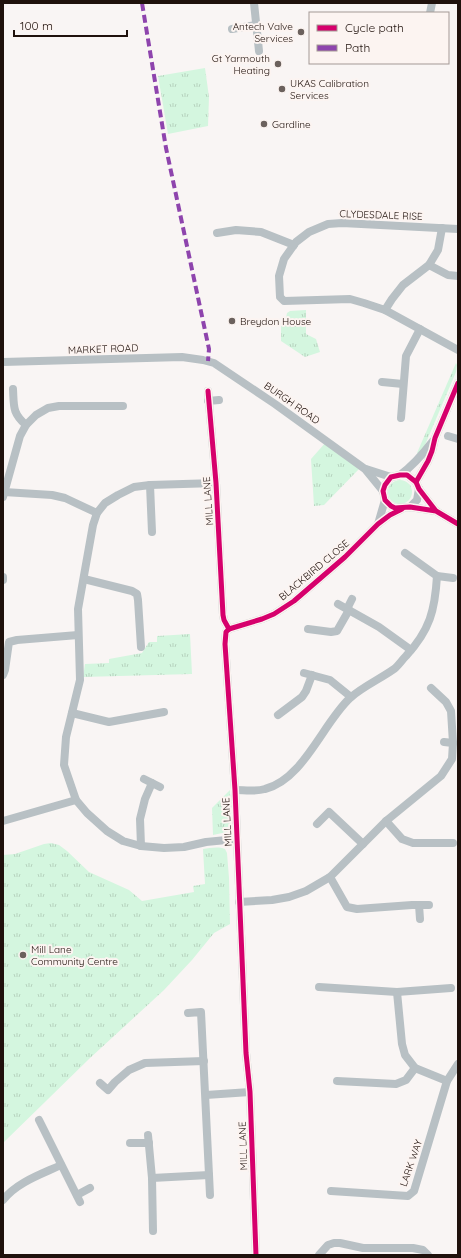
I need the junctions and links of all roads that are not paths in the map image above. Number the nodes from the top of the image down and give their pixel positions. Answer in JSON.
{"nodes":[{"id":1,"x":254,"y":3,"type":"edge"},
{"id":2,"x":256,"y":25,"type":"junction"},
{"id":3,"x":232,"y":29,"type":"dead end"},
{"id":4,"x":259,"y":51,"type":"dead end"},
{"id":5,"x":442,"y":228,"type":"junction"},
{"id":6,"x":458,"y":229,"type":"edge"},
{"id":7,"x":217,"y":233,"type":"dead end"},
{"id":8,"x":294,"y":244,"type":"junction"},
{"id":9,"x":429,"y":265,"type":"junction"},
{"id":10,"x":458,"y":276,"type":"edge"},
{"id":11,"x":385,"y":310,"type":"junction"},
{"id":12,"x":420,"y":329,"type":"junction"},
{"id":13,"x":458,"y":350,"type":"edge"},
{"id":14,"x":203,"y":360,"type":"joint"},
{"id":15,"x":3,"y":362,"type":"edge"},
{"id":16,"x":382,"y":382,"type":"dead end"},
{"id":17,"x":458,"y":383,"type":"edge"},
{"id":18,"x":403,"y":384,"type":"junction"},
{"id":19,"x":13,"y":389,"type":"dead end"},
{"id":20,"x":208,"y":391,"type":"dead end"},
{"id":21,"x":219,"y":400,"type":"dead end"},
{"id":22,"x":208,"y":401,"type":"junction"},
{"id":23,"x":123,"y":406,"type":"dead end"},
{"id":24,"x":401,"y":418,"type":"dead end"},
{"id":25,"x":26,"y":425,"type":"junction"},
{"id":26,"x":448,"y":436,"type":"dead end"},
{"id":27,"x":435,"y":438,"type":"junction"},
{"id":28,"x":458,"y":439,"type":"edge"},
{"id":29,"x":365,"y":469,"type":"junction"},
{"id":30,"x":400,"y":474,"type":"junction"},
{"id":31,"x":391,"y":477,"type":"junction"},
{"id":32,"x":216,"y":483,"type":"junction"},
{"id":33,"x":150,"y":485,"type":"junction"},
{"id":34,"x":418,"y":486,"type":"junction"},
{"id":35,"x":4,"y":494,"type":"edge"},
{"id":36,"x":384,"y":496,"type":"junction"},
{"id":37,"x":406,"y":508,"type":"junction"},
{"id":38,"x":436,"y":510,"type":"junction"},
{"id":39,"x":97,"y":513,"type":"junction"},
{"id":40,"x":378,"y":524,"type":"junction"},
{"id":41,"x":458,"y":524,"type":"edge"},
{"id":42,"x":152,"y":532,"type":"dead end"},
{"id":43,"x":405,"y":553,"type":"dead end"},
{"id":44,"x":437,"y":576,"type":"junction"},
{"id":45,"x":3,"y":577,"type":"edge"},
{"id":46,"x":453,"y":578,"type":"dead end"},
{"id":47,"x":84,"y":579,"type":"junction"},
{"id":48,"x":3,"y":580,"type":"edge"},
{"id":49,"x":352,"y":599,"type":"dead end"},
{"id":50,"x":338,"y":604,"type":"dead end"},
{"id":51,"x":348,"y":610,"type":"junction"},
{"id":52,"x":229,"y":629,"type":"junction"},
{"id":53,"x":308,"y":629,"type":"dead end"},
{"id":54,"x":78,"y":635,"type":"junction"},
{"id":55,"x":6,"y":640,"type":"edge"},
{"id":56,"x":141,"y":648,"type":"dead end"},
{"id":57,"x":411,"y":650,"type":"junction"},
{"id":58,"x":304,"y":673,"type":"dead end"},
{"id":59,"x":3,"y":675,"type":"edge"},
{"id":60,"x":312,"y":675,"type":"junction"},
{"id":61,"x":431,"y":688,"type":"dead end"},
{"id":62,"x":351,"y":697,"type":"junction"},
{"id":63,"x":164,"y":712,"type":"dead end"},
{"id":64,"x":72,"y":713,"type":"junction"},
{"id":65,"x":278,"y":715,"type":"dead end"},
{"id":66,"x":444,"y":742,"type":"dead end"},
{"id":67,"x":453,"y":743,"type":"junction"},
{"id":68,"x":144,"y":779,"type":"dead end"},
{"id":69,"x":152,"y":783,"type":"junction"},
{"id":70,"x":160,"y":787,"type":"dead end"},
{"id":71,"x":235,"y":790,"type":"junction"},
{"id":72,"x":76,"y":800,"type":"junction"},
{"id":73,"x":3,"y":821,"type":"edge"},
{"id":74,"x":386,"y":821,"type":"junction"},
{"id":75,"x":318,"y":824,"type":"dead end"},
{"id":76,"x":237,"y":839,"type":"junction"},
{"id":77,"x":453,"y":843,"type":"dead end"},
{"id":78,"x":363,"y":844,"type":"junction"},
{"id":79,"x":141,"y":846,"type":"junction"},
{"id":80,"x":330,"y":877,"type":"junction"},
{"id":81,"x":239,"y":902,"type":"junction"},
{"id":82,"x":419,"y":905,"type":"junction"},
{"id":83,"x":429,"y":905,"type":"dead end"},
{"id":84,"x":420,"y":920,"type":"dead end"},
{"id":85,"x":319,"y":987,"type":"dead end"},
{"id":86,"x":451,"y":988,"type":"dead end"},
{"id":87,"x":397,"y":992,"type":"junction"},
{"id":88,"x":188,"y":1013,"type":"dead end"},
{"id":89,"x":204,"y":1061,"type":"junction"},
{"id":90,"x":458,"y":1064,"type":"edge"},
{"id":91,"x":414,"y":1068,"type":"junction"},
{"id":92,"x":337,"y":1081,"type":"dead end"},
{"id":93,"x":446,"y":1081,"type":"junction"},
{"id":94,"x":100,"y":1084,"type":"dead end"},
{"id":95,"x":250,"y":1092,"type":"junction"},
{"id":96,"x":206,"y":1095,"type":"junction"},
{"id":97,"x":39,"y":1120,"type":"dead end"},
{"id":98,"x":130,"y":1143,"type":"dead end"},
{"id":99,"x":61,"y":1164,"type":"junction"},
{"id":100,"x":209,"y":1176,"type":"junction"},
{"id":101,"x":152,"y":1178,"type":"junction"},
{"id":102,"x":90,"y":1188,"type":"dead end"},
{"id":103,"x":331,"y":1191,"type":"dead end"},
{"id":104,"x":210,"y":1195,"type":"dead end"},
{"id":105,"x":3,"y":1200,"type":"edge"},
{"id":106,"x":154,"y":1229,"type":"dead end"},
{"id":107,"x":256,"y":1255,"type":"edge"},
{"id":108,"x":319,"y":1255,"type":"edge"},
{"id":109,"x":428,"y":1255,"type":"edge"}],
"edges":[{"from":1,"to":2,"type":"street"},
{"from":2,"to":3,"type":"street"},
{"from":2,"to":4,"type":"street"},
{"from":5,"to":6,"type":"street","name":"CLYDESDALE RISE"},
{"from":5,"to":8,"type":"street","name":"CLYDESDALE RISE"},
{"from":5,"to":9,"type":"street"},
{"from":7,"to":8,"type":"street"},
{"from":8,"to":11,"type":"street","name":"CLYDESDALE RISE"},
{"from":9,"to":10,"type":"street"},
{"from":9,"to":11,"type":"street"},
{"from":11,"to":12,"type":"street"},
{"from":12,"to":13,"type":"street"},
{"from":12,"to":18,"type":"street"},
{"from":14,"to":15,"type":"street","name":"MARKET ROAD"},
{"from":14,"to":29,"type":"street","name":"BURGH ROAD"},
{"from":16,"to":18,"type":"street"},
{"from":17,"to":27,"type":"street"},
{"from":18,"to":24,"type":"street"},
{"from":19,"to":25,"type":"street"},
{"from":20,"to":22,"type":"street","name":"MILL LANE"},
{"from":21,"to":22,"type":"street"},
{"from":22,"to":32,"type":"street","name":"MILL LANE"},
{"from":23,"to":25,"type":"street"},
{"from":25,"to":35,"type":"street"},
{"from":26,"to":28,"type":"street"},
{"from":27,"to":30,"type":"street"},
{"from":27,"to":34,"type":"street"},
{"from":29,"to":31,"type":"street","name":"BURGH ROAD"},
{"from":29,"to":36,"type":"street","name":"BURGH ROAD"},
{"from":30,"to":31,"type":"street"},
{"from":30,"to":34,"type":"street","name":"BURGH ROAD"},
{"from":31,"to":36,"type":"street"},
{"from":32,"to":33,"type":"street"},
{"from":32,"to":52,"type":"street","name":"MILL LANE"},
{"from":33,"to":39,"type":"street"},
{"from":33,"to":42,"type":"street"},
{"from":34,"to":37,"type":"street"},
{"from":34,"to":38,"type":"street","name":"BURGH ROAD"},
{"from":35,"to":39,"type":"street"},
{"from":36,"to":37,"type":"street","name":"BURGH ROAD"},
{"from":36,"to":40,"type":"street","name":"BLACKBIRD CLOSE"},
{"from":37,"to":38,"type":"street","name":"BURGH ROAD"},
{"from":37,"to":40,"type":"street","name":"BLACKBIRD CLOSE"},
{"from":38,"to":41,"type":"street","name":"BURGH ROAD"},
{"from":39,"to":47,"type":"street"},
{"from":40,"to":52,"type":"street","name":"BLACKBIRD CLOSE"},
{"from":43,"to":44,"type":"street"},
{"from":44,"to":46,"type":"street"},
{"from":44,"to":57,"type":"street"},
{"from":45,"to":48,"type":"street"},
{"from":47,"to":54,"type":"street"},
{"from":47,"to":56,"type":"street"},
{"from":49,"to":51,"type":"street"},
{"from":50,"to":51,"type":"street"},
{"from":51,"to":53,"type":"street"},
{"from":51,"to":57,"type":"street"},
{"from":52,"to":71,"type":"street","name":"MILL LANE"},
{"from":54,"to":55,"type":"street"},
{"from":54,"to":64,"type":"street"},
{"from":55,"to":59,"type":"street"},
{"from":57,"to":62,"type":"street"},
{"from":58,"to":60,"type":"street"},
{"from":60,"to":62,"type":"street"},
{"from":60,"to":65,"type":"street"},
{"from":61,"to":67,"type":"street"},
{"from":62,"to":71,"type":"street"},
{"from":63,"to":64,"type":"street"},
{"from":64,"to":72,"type":"street"},
{"from":66,"to":67,"type":"street"},
{"from":67,"to":74,"type":"street"},
{"from":68,"to":69,"type":"street"},
{"from":69,"to":70,"type":"street"},
{"from":69,"to":79,"type":"street"},
{"from":71,"to":76,"type":"street","name":"MILL LANE"},
{"from":72,"to":73,"type":"street"},
{"from":72,"to":79,"type":"street"},
{"from":74,"to":77,"type":"street"},
{"from":74,"to":78,"type":"street"},
{"from":75,"to":78,"type":"street"},
{"from":76,"to":79,"type":"street"},
{"from":76,"to":81,"type":"street","name":"MILL LANE"},
{"from":78,"to":80,"type":"street"},
{"from":80,"to":81,"type":"street"},
{"from":80,"to":82,"type":"street"},
{"from":81,"to":95,"type":"street","name":"MILL LANE"},
{"from":82,"to":83,"type":"street"},
{"from":82,"to":84,"type":"street"},
{"from":85,"to":87,"type":"street"},
{"from":86,"to":87,"type":"street"},
{"from":87,"to":91,"type":"street"},
{"from":88,"to":89,"type":"street"},
{"from":89,"to":94,"type":"street"},
{"from":89,"to":96,"type":"street"},
{"from":90,"to":93,"type":"street","name":"LARK WAY"},
{"from":91,"to":92,"type":"street"},
{"from":91,"to":93,"type":"street"},
{"from":93,"to":103,"type":"street","name":"LARK WAY"},
{"from":95,"to":96,"type":"street"},
{"from":95,"to":107,"type":"street","name":"MILL LANE"},
{"from":96,"to":100,"type":"street"},
{"from":97,"to":99,"type":"street"},
{"from":98,"to":101,"type":"street"},
{"from":99,"to":102,"type":"street"},
{"from":99,"to":105,"type":"street"},
{"from":100,"to":101,"type":"street"},
{"from":100,"to":104,"type":"street"},
{"from":101,"to":106,"type":"street"},
{"from":108,"to":109,"type":"street"}]}
